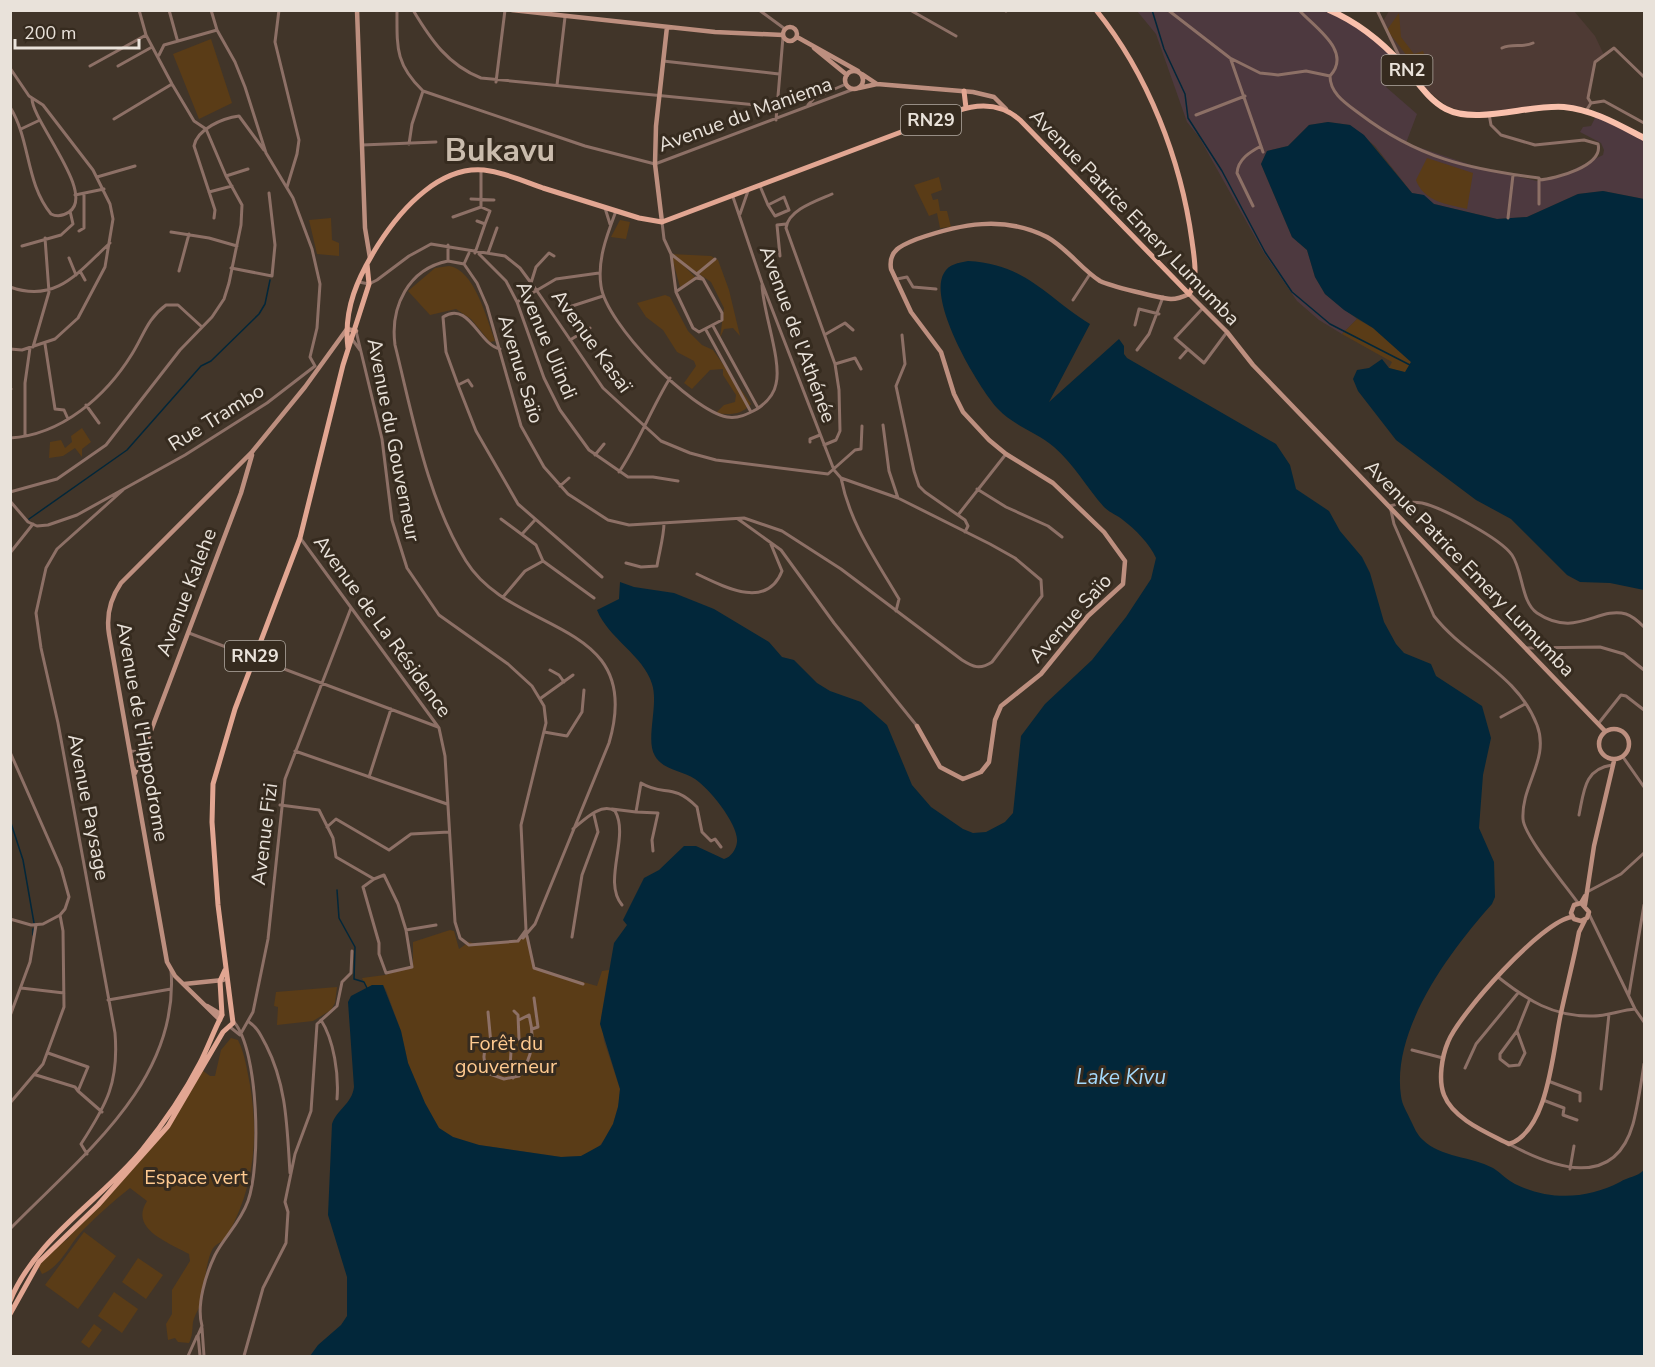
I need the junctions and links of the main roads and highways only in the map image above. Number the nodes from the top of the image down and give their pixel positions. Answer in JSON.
{"nodes":[{"id":1,"x":1096,"y":10,"type":"edge"},
{"id":2,"x":1329,"y":10,"type":"edge"},
{"id":3,"x":964,"y":91,"type":"road end"},
{"id":4,"x":966,"y":108,"type":"junction"},
{"id":5,"x":1644,"y":138,"type":"edge"},
{"id":6,"x":367,"y":264,"type":"junction"},
{"id":7,"x":349,"y":339,"type":"junction"},
{"id":8,"x":225,"y":970,"type":"junction"},
{"id":9,"x":220,"y":1019,"type":"junction"},
{"id":10,"x":230,"y":1022,"type":"junction"},
{"id":11,"x":201,"y":1066,"type":"junction"},
{"id":12,"x":17,"y":1292,"type":"junction"},
{"id":13,"x":10,"y":1301,"type":"edge"},
{"id":14,"x":10,"y":1314,"type":"edge"}],
"edges":[{"from":1,"to":4,"type":"main road","name":"Avenue Patrice Emery Lumumba","number":"RN29"},
{"from":2,"to":5,"type":"highway","number":"RN2"},
{"from":3,"to":4,"type":"main road"},
{"from":4,"to":6,"type":"main road","name":"Avenue Patrice Emery Lumumba","number":"RN29"},
{"from":6,"to":7,"type":"main road","number":"RN29"},
{"from":6,"to":7,"type":"main road","number":"RN29"},
{"from":7,"to":8,"type":"main road","number":"RN29"},
{"from":8,"to":9,"type":"main road","number":"RN29"},
{"from":8,"to":10,"type":"main road","number":"RN29"},
{"from":9,"to":10,"type":"main road"},
{"from":9,"to":10,"type":"main road"},
{"from":9,"to":11,"type":"main road","number":"RN29"},
{"from":10,"to":11,"type":"main road","number":"RN29"},
{"from":11,"to":12,"type":"main road","number":"RN29"},
{"from":12,"to":13,"type":"main road","number":"RN29"},
{"from":12,"to":14,"type":"main road","number":"RN29"}]}
